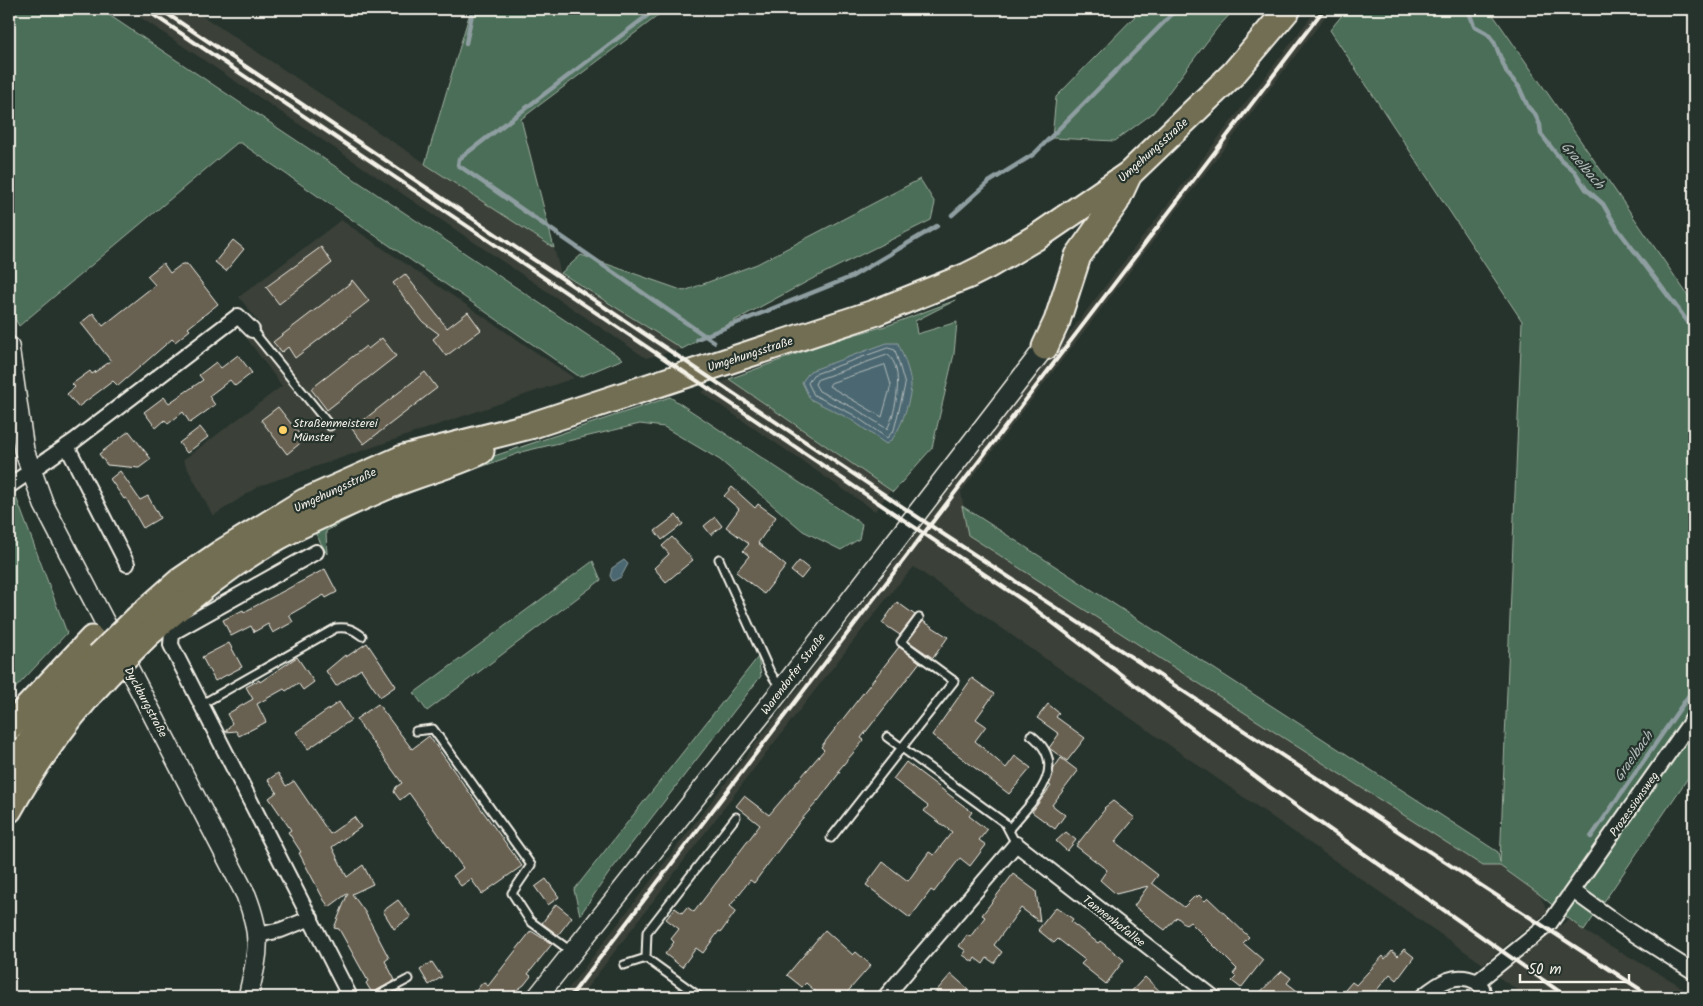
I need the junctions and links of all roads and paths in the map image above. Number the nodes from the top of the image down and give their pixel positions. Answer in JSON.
{"nodes":[{"id":1,"x":1288,"y":9,"type":"edge"},
{"id":2,"x":1129,"y":174,"type":"junction"},
{"id":3,"x":252,"y":330,"type":"joint"},
{"id":4,"x":9,"y":346,"type":"edge"},
{"id":5,"x":1045,"y":347,"type":"joint"},
{"id":6,"x":330,"y":426,"type":"dead end"},
{"id":7,"x":530,"y":426,"type":"junction"},
{"id":8,"x":67,"y":446,"type":"junction"},
{"id":9,"x":30,"y":470,"type":"junction"},
{"id":10,"x":9,"y":486,"type":"edge"},
{"id":11,"x":316,"y":552,"type":"dead end"},
{"id":12,"x":719,"y":558,"type":"dead end"},
{"id":13,"x":127,"y":564,"type":"dead end"},
{"id":14,"x":919,"y":618,"type":"dead end"},
{"id":15,"x":138,"y":619,"type":"junction"},
{"id":16,"x":362,"y":636,"type":"dead end"},
{"id":17,"x":100,"y":656,"type":"junction"},
{"id":18,"x":46,"y":689,"type":"junction"},
{"id":19,"x":781,"y":690,"type":"junction"},
{"id":20,"x":202,"y":704,"type":"junction"},
{"id":21,"x":1694,"y":717,"type":"edge"},
{"id":22,"x":9,"y":726,"type":"edge"},
{"id":23,"x":416,"y":731,"type":"dead end"},
{"id":24,"x":1031,"y":734,"type":"dead end"},
{"id":25,"x":887,"y":737,"type":"dead end"},
{"id":26,"x":9,"y":744,"type":"edge"},
{"id":27,"x":902,"y":748,"type":"junction"},
{"id":28,"x":9,"y":772,"type":"edge"},
{"id":29,"x":9,"y":810,"type":"edge"},
{"id":30,"x":736,"y":817,"type":"dead end"},
{"id":31,"x":1009,"y":829,"type":"junction"},
{"id":32,"x":831,"y":838,"type":"dead end"},
{"id":33,"x":1016,"y":844,"type":"junction"},
{"id":34,"x":1573,"y":891,"type":"junction"},
{"id":35,"x":311,"y":918,"type":"junction"},
{"id":36,"x":258,"y":935,"type":"junction"},
{"id":37,"x":574,"y":953,"type":"junction"},
{"id":38,"x":646,"y":958,"type":"junction"},
{"id":39,"x":624,"y":964,"type":"dead end"},
{"id":40,"x":1694,"y":972,"type":"edge"},
{"id":41,"x":409,"y":979,"type":"dead end"},
{"id":42,"x":1477,"y":982,"type":"junction"},
{"id":43,"x":248,"y":997,"type":"edge"},
{"id":44,"x":350,"y":997,"type":"edge"},
{"id":45,"x":375,"y":997,"type":"edge"},
{"id":46,"x":537,"y":997,"type":"edge"},
{"id":47,"x":700,"y":997,"type":"edge"},
{"id":48,"x":885,"y":997,"type":"edge"},
{"id":49,"x":1213,"y":997,"type":"edge"},
{"id":50,"x":1422,"y":997,"type":"edge"},
{"id":51,"x":1484,"y":997,"type":"edge"}],
"edges":[{"from":1,"to":2,"type":"highway","name":"Umgehungsstraße"},
{"from":2,"to":5,"type":"highway"},
{"from":2,"to":7,"type":"highway","name":"Umgehungsstraße"},
{"from":3,"to":6,"type":"lane"},
{"from":3,"to":8,"type":"street"},
{"from":4,"to":9,"type":"main road","name":"Dyckburgstraße"},
{"from":5,"to":19,"type":"main road","name":"Warendorfer Straße"},
{"from":7,"to":15,"type":"highway","name":"Umgehungsstraße"},
{"from":7,"to":15,"type":"highway","name":"Umgehungsstraße"},
{"from":8,"to":9,"type":"street"},
{"from":8,"to":13,"type":"street"},
{"from":9,"to":10,"type":"street"},
{"from":9,"to":36,"type":"main road","name":"Dyckburgstraße"},
{"from":11,"to":20,"type":"street"},
{"from":12,"to":19,"type":"lane"},
{"from":14,"to":27,"type":"lane"},
{"from":15,"to":17,"type":"highway"},
{"from":15,"to":17,"type":"highway","bridge":true},
{"from":16,"to":20,"type":"lane"},
{"from":17,"to":18,"type":"highway"},
{"from":17,"to":28,"type":"highway"},
{"from":17,"to":29,"type":"highway"},
{"from":18,"to":22,"type":"highway"},
{"from":18,"to":26,"type":"highway"},
{"from":19,"to":37,"type":"main road","name":"Warendorfer Straße"},
{"from":20,"to":35,"type":"street"},
{"from":21,"to":34,"type":"street","name":"Prozessionsweg"},
{"from":23,"to":37,"type":"lane"},
{"from":24,"to":31,"type":"lane"},
{"from":25,"to":27,"type":"lane","name":"Tannenhofallee"},
{"from":27,"to":31,"type":"lane","name":"Tannenhofallee"},
{"from":27,"to":32,"type":"lane"},
{"from":30,"to":38,"type":"lane"},
{"from":31,"to":33,"type":"lane","name":"Tannenhofallee"},
{"from":33,"to":48,"type":"street"},
{"from":33,"to":49,"type":"street","name":"Tannenhofallee"},
{"from":34,"to":40,"type":"street"},
{"from":34,"to":42,"type":"street","name":"Prozessionsweg"},
{"from":35,"to":36,"type":"street"},
{"from":35,"to":44,"type":"street"},
{"from":36,"to":43,"type":"main road","name":"Dyckburgstraße"},
{"from":37,"to":46,"type":"main road","name":"Warendorfer Straße"},
{"from":38,"to":39,"type":"lane"},
{"from":38,"to":47,"type":"lane"},
{"from":41,"to":45,"type":"lane"},
{"from":42,"to":50,"type":"street"},
{"from":42,"to":51,"type":"street"}]}
